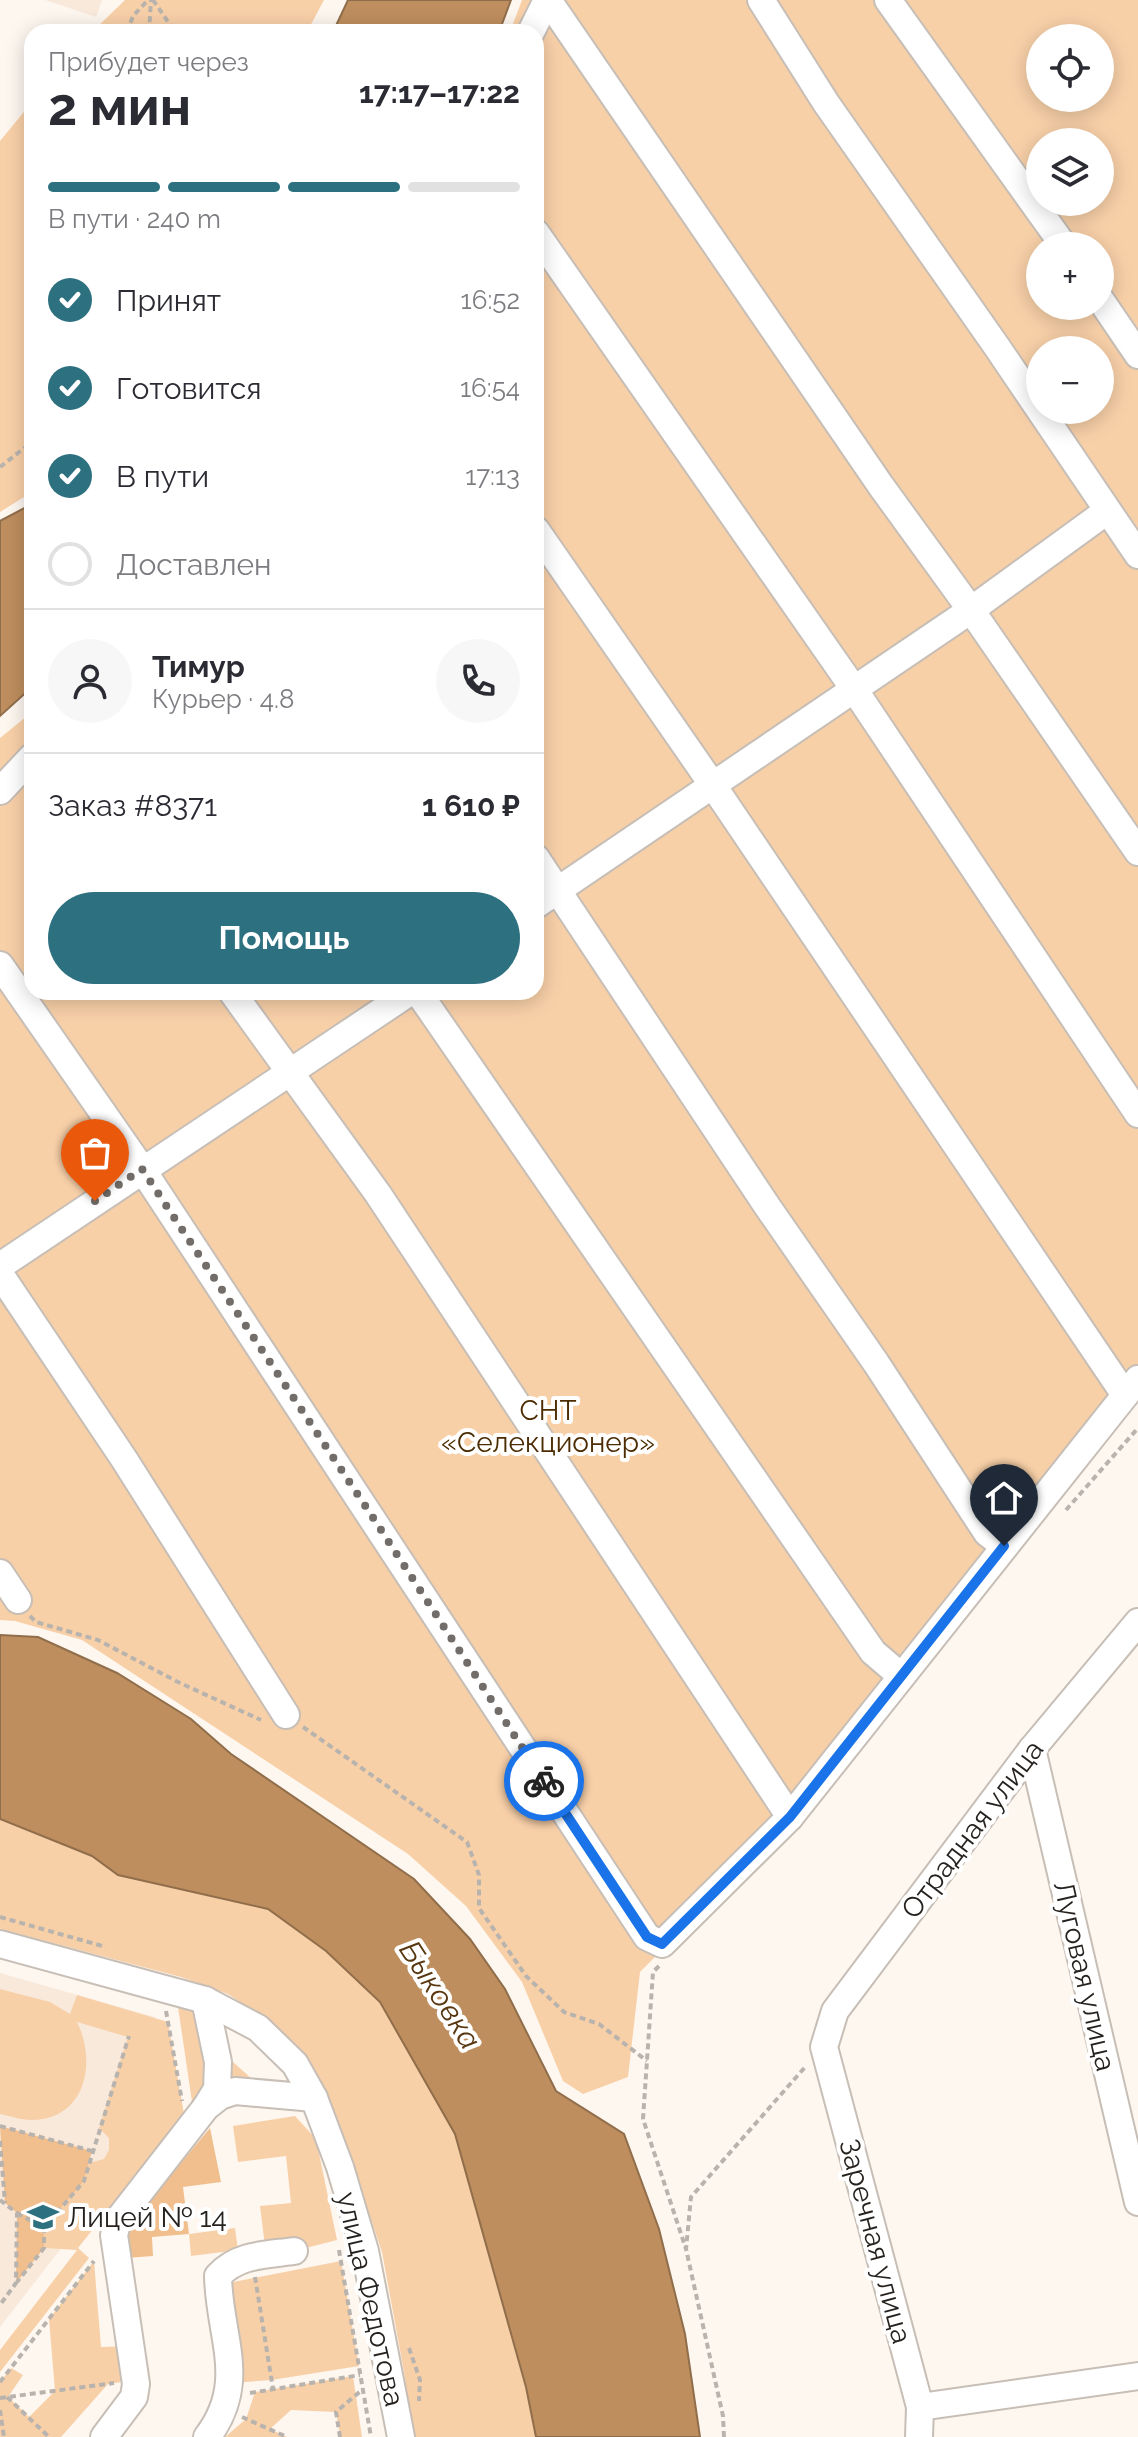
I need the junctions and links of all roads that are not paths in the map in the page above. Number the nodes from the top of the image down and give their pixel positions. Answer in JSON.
{"nodes":[{"id":1,"x":548,"y":0,"type":"edge"},
{"id":2,"x":761,"y":0,"type":"edge"},
{"id":3,"x":888,"y":0,"type":"edge"},
{"id":4,"x":535,"y":24,"type":"edge"},
{"id":5,"x":1054,"y":232,"type":"edge"},
{"id":6,"x":544,"y":244,"type":"edge"},
{"id":7,"x":1114,"y":320,"type":"edge"},
{"id":8,"x":1138,"y":355,"type":"edge"},
{"id":9,"x":1107,"y":511,"type":"junction"},
{"id":10,"x":544,"y":542,"type":"edge"},
{"id":11,"x":1138,"y":555,"type":"edge"},
{"id":12,"x":971,"y":610,"type":"junction"},
{"id":13,"x":854,"y":689,"type":"junction"},
{"id":14,"x":24,"y":766,"type":"edge"},
{"id":15,"x":712,"y":784,"type":"junction"},
{"id":16,"x":0,"y":791,"type":"edge"},
{"id":17,"x":1138,"y":852,"type":"edge"},
{"id":18,"x":544,"y":869,"type":"edge"},
{"id":19,"x":559,"y":890,"type":"junction"},
{"id":20,"x":544,"y":900,"type":"edge"},
{"id":21,"x":0,"y":965,"type":"edge"},
{"id":22,"x":24,"y":999,"type":"edge"},
{"id":23,"x":24,"y":1000,"type":"edge"},
{"id":24,"x":238,"y":1000,"type":"edge"},
{"id":25,"x":398,"y":1000,"type":"edge"},
{"id":26,"x":424,"y":1000,"type":"edge"},
{"id":27,"x":289,"y":1071,"type":"junction"},
{"id":28,"x":1138,"y":1114,"type":"edge"},
{"id":29,"x":142,"y":1169,"type":"junction"},
{"id":30,"x":0,"y":1266,"type":"edge"},
{"id":31,"x":0,"y":1274,"type":"edge"},
{"id":32,"x":1131,"y":1387,"type":"edge"},
{"id":33,"x":1004,"y":1546,"type":"junction"},
{"id":34,"x":0,"y":1573,"type":"edge"},
{"id":35,"x":18,"y":1600,"type":"road end"},
{"id":36,"x":1138,"y":1622,"type":"edge"},
{"id":37,"x":901,"y":1676,"type":"junction"},
{"id":38,"x":286,"y":1715,"type":"road end"},
{"id":39,"x":1032,"y":1749,"type":"junction"},
{"id":40,"x":790,"y":1817,"type":"junction"},
{"id":41,"x":0,"y":1944,"type":"edge"},
{"id":42,"x":205,"y":2000,"type":"junction"},
{"id":43,"x":824,"y":2047,"type":"joint"},
{"id":44,"x":314,"y":2098,"type":"junction"},
{"id":45,"x":206,"y":2107,"type":"junction"},
{"id":46,"x":1138,"y":2202,"type":"edge"},
{"id":47,"x":294,"y":2251,"type":"dead end"},
{"id":48,"x":1138,"y":2376,"type":"edge"},
{"id":49,"x":920,"y":2407,"type":"junction"},
{"id":50,"x":104,"y":2437,"type":"edge"},
{"id":51,"x":207,"y":2437,"type":"edge"},
{"id":52,"x":401,"y":2437,"type":"edge"},
{"id":53,"x":919,"y":2437,"type":"edge"}],
"edges":[{"from":1,"to":4,"type":"street"},
{"from":1,"to":12,"type":"street"},
{"from":2,"to":9,"type":"street"},
{"from":3,"to":5,"type":"street"},
{"from":6,"to":13,"type":"street"},
{"from":7,"to":8,"type":"street"},
{"from":9,"to":11,"type":"street"},
{"from":9,"to":12,"type":"street"},
{"from":10,"to":15,"type":"street"},
{"from":12,"to":13,"type":"street"},
{"from":12,"to":17,"type":"street"},
{"from":13,"to":15,"type":"street"},
{"from":13,"to":28,"type":"street"},
{"from":14,"to":16,"type":"street"},
{"from":15,"to":19,"type":"street"},
{"from":15,"to":32,"type":"street"},
{"from":18,"to":19,"type":"street"},
{"from":19,"to":20,"type":"street"},
{"from":19,"to":33,"type":"street"},
{"from":21,"to":22,"type":"street"},
{"from":23,"to":29,"type":"street"},
{"from":24,"to":27,"type":"street"},
{"from":25,"to":27,"type":"street"},
{"from":26,"to":37,"type":"street"},
{"from":27,"to":29,"type":"street"},
{"from":27,"to":40,"type":"street"},
{"from":29,"to":30,"type":"street"},
{"from":29,"to":40,"type":"street"},
{"from":31,"to":38,"type":"street"},
{"from":32,"to":33,"type":"street"},
{"from":33,"to":37,"type":"street"},
{"from":34,"to":35,"type":"street"},
{"from":36,"to":39,"type":"street","name":"Отрадная улица"},
{"from":37,"to":40,"type":"street"},
{"from":39,"to":43,"type":"street","name":"Отрадная улица"},
{"from":39,"to":46,"type":"street","name":"Луговая улица"},
{"from":41,"to":42,"type":"street","name":"улица Федотова"},
{"from":42,"to":44,"type":"street","name":"улица Федотова"},
{"from":42,"to":45,"type":"street"},
{"from":43,"to":49,"type":"street","name":"Заречная улица"},
{"from":44,"to":45,"type":"street"},
{"from":44,"to":52,"type":"street","name":"улица Федотова"},
{"from":45,"to":50,"type":"street"},
{"from":47,"to":51,"type":"street"},
{"from":48,"to":49,"type":"street"},
{"from":49,"to":53,"type":"street","name":"Заречная улица"}]}
